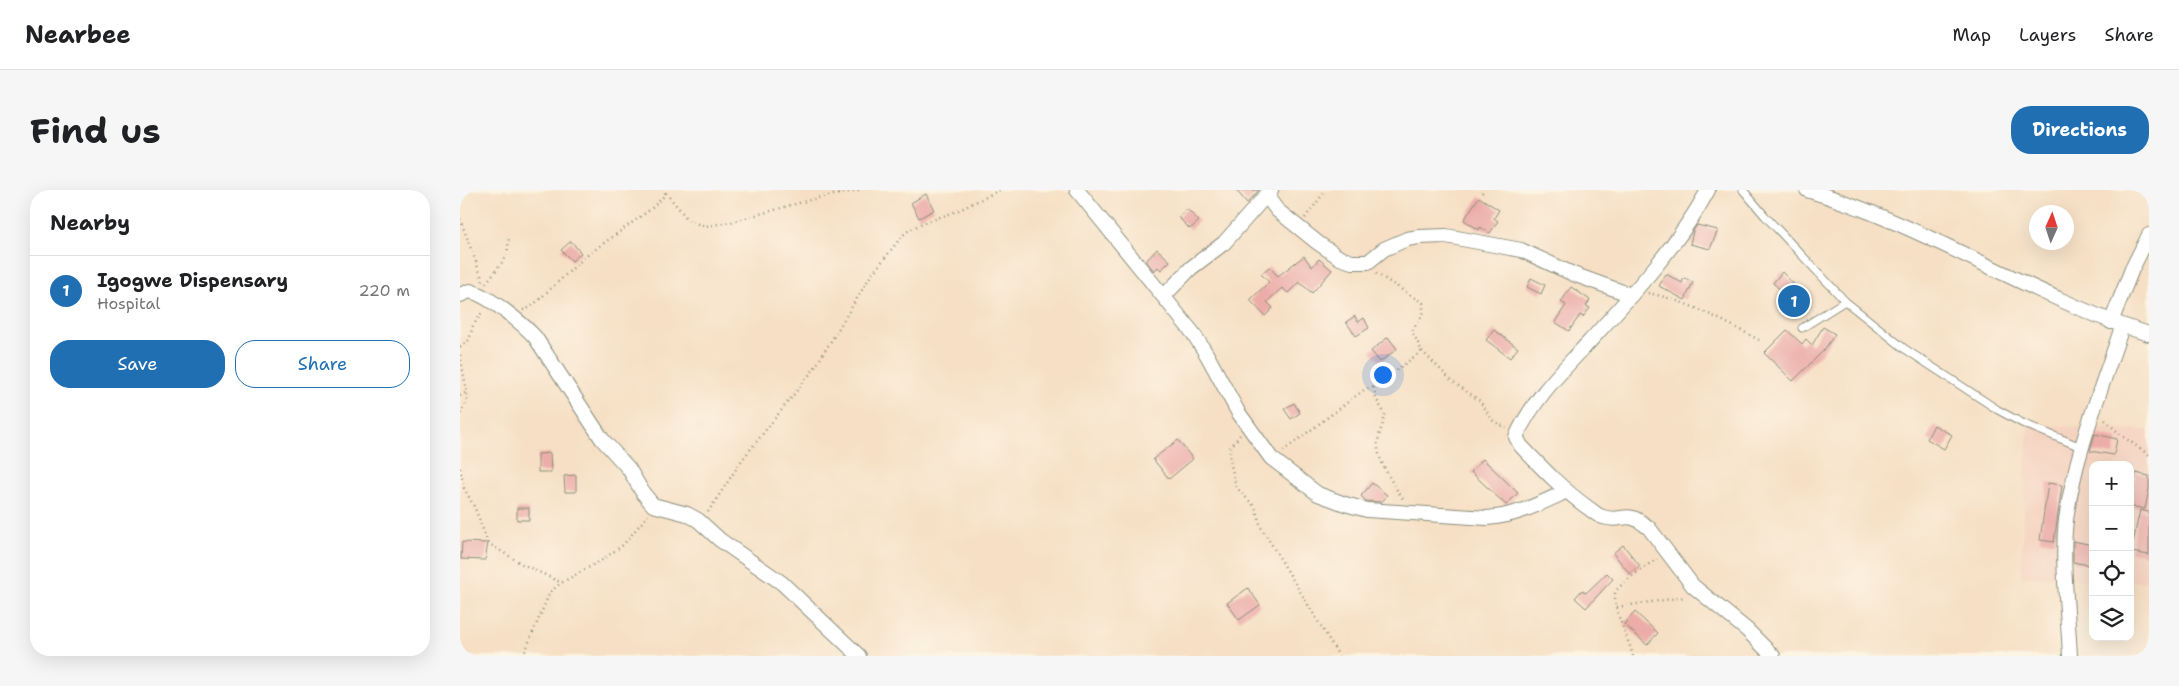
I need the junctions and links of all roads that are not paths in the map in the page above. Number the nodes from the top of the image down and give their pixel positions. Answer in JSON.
{"nodes":[{"id":1,"x":1077,"y":190,"type":"edge"},
{"id":2,"x":1708,"y":190,"type":"edge"},
{"id":3,"x":1744,"y":190,"type":"edge"},
{"id":4,"x":1807,"y":190,"type":"edge"},
{"id":5,"x":1270,"y":191,"type":"edge"},
{"id":6,"x":2149,"y":235,"type":"edge"},
{"id":7,"x":1633,"y":293,"type":"junction"},
{"id":8,"x":460,"y":295,"type":"edge"},
{"id":9,"x":1164,"y":296,"type":"junction"},
{"id":10,"x":1845,"y":301,"type":"junction"},
{"id":11,"x":2116,"y":324,"type":"junction"},
{"id":12,"x":1802,"y":328,"type":"dead end"},
{"id":13,"x":2149,"y":334,"type":"edge"},
{"id":14,"x":2081,"y":447,"type":"junction"},
{"id":15,"x":1565,"y":492,"type":"junction"},
{"id":16,"x":859,"y":656,"type":"edge"},
{"id":17,"x":1773,"y":656,"type":"edge"},
{"id":18,"x":2070,"y":656,"type":"edge"}],
"edges":[{"from":1,"to":9,"type":"street"},
{"from":2,"to":7,"type":"street"},
{"from":3,"to":10,"type":"lane"},
{"from":4,"to":11,"type":"street"},
{"from":5,"to":7,"type":"street"},
{"from":5,"to":9,"type":"street"},
{"from":6,"to":11,"type":"street"},
{"from":7,"to":15,"type":"street"},
{"from":8,"to":16,"type":"street"},
{"from":9,"to":15,"type":"street"},
{"from":10,"to":12,"type":"lane"},
{"from":10,"to":14,"type":"lane"},
{"from":11,"to":13,"type":"street"},
{"from":11,"to":14,"type":"street"},
{"from":14,"to":18,"type":"street"},
{"from":15,"to":17,"type":"street"}]}
